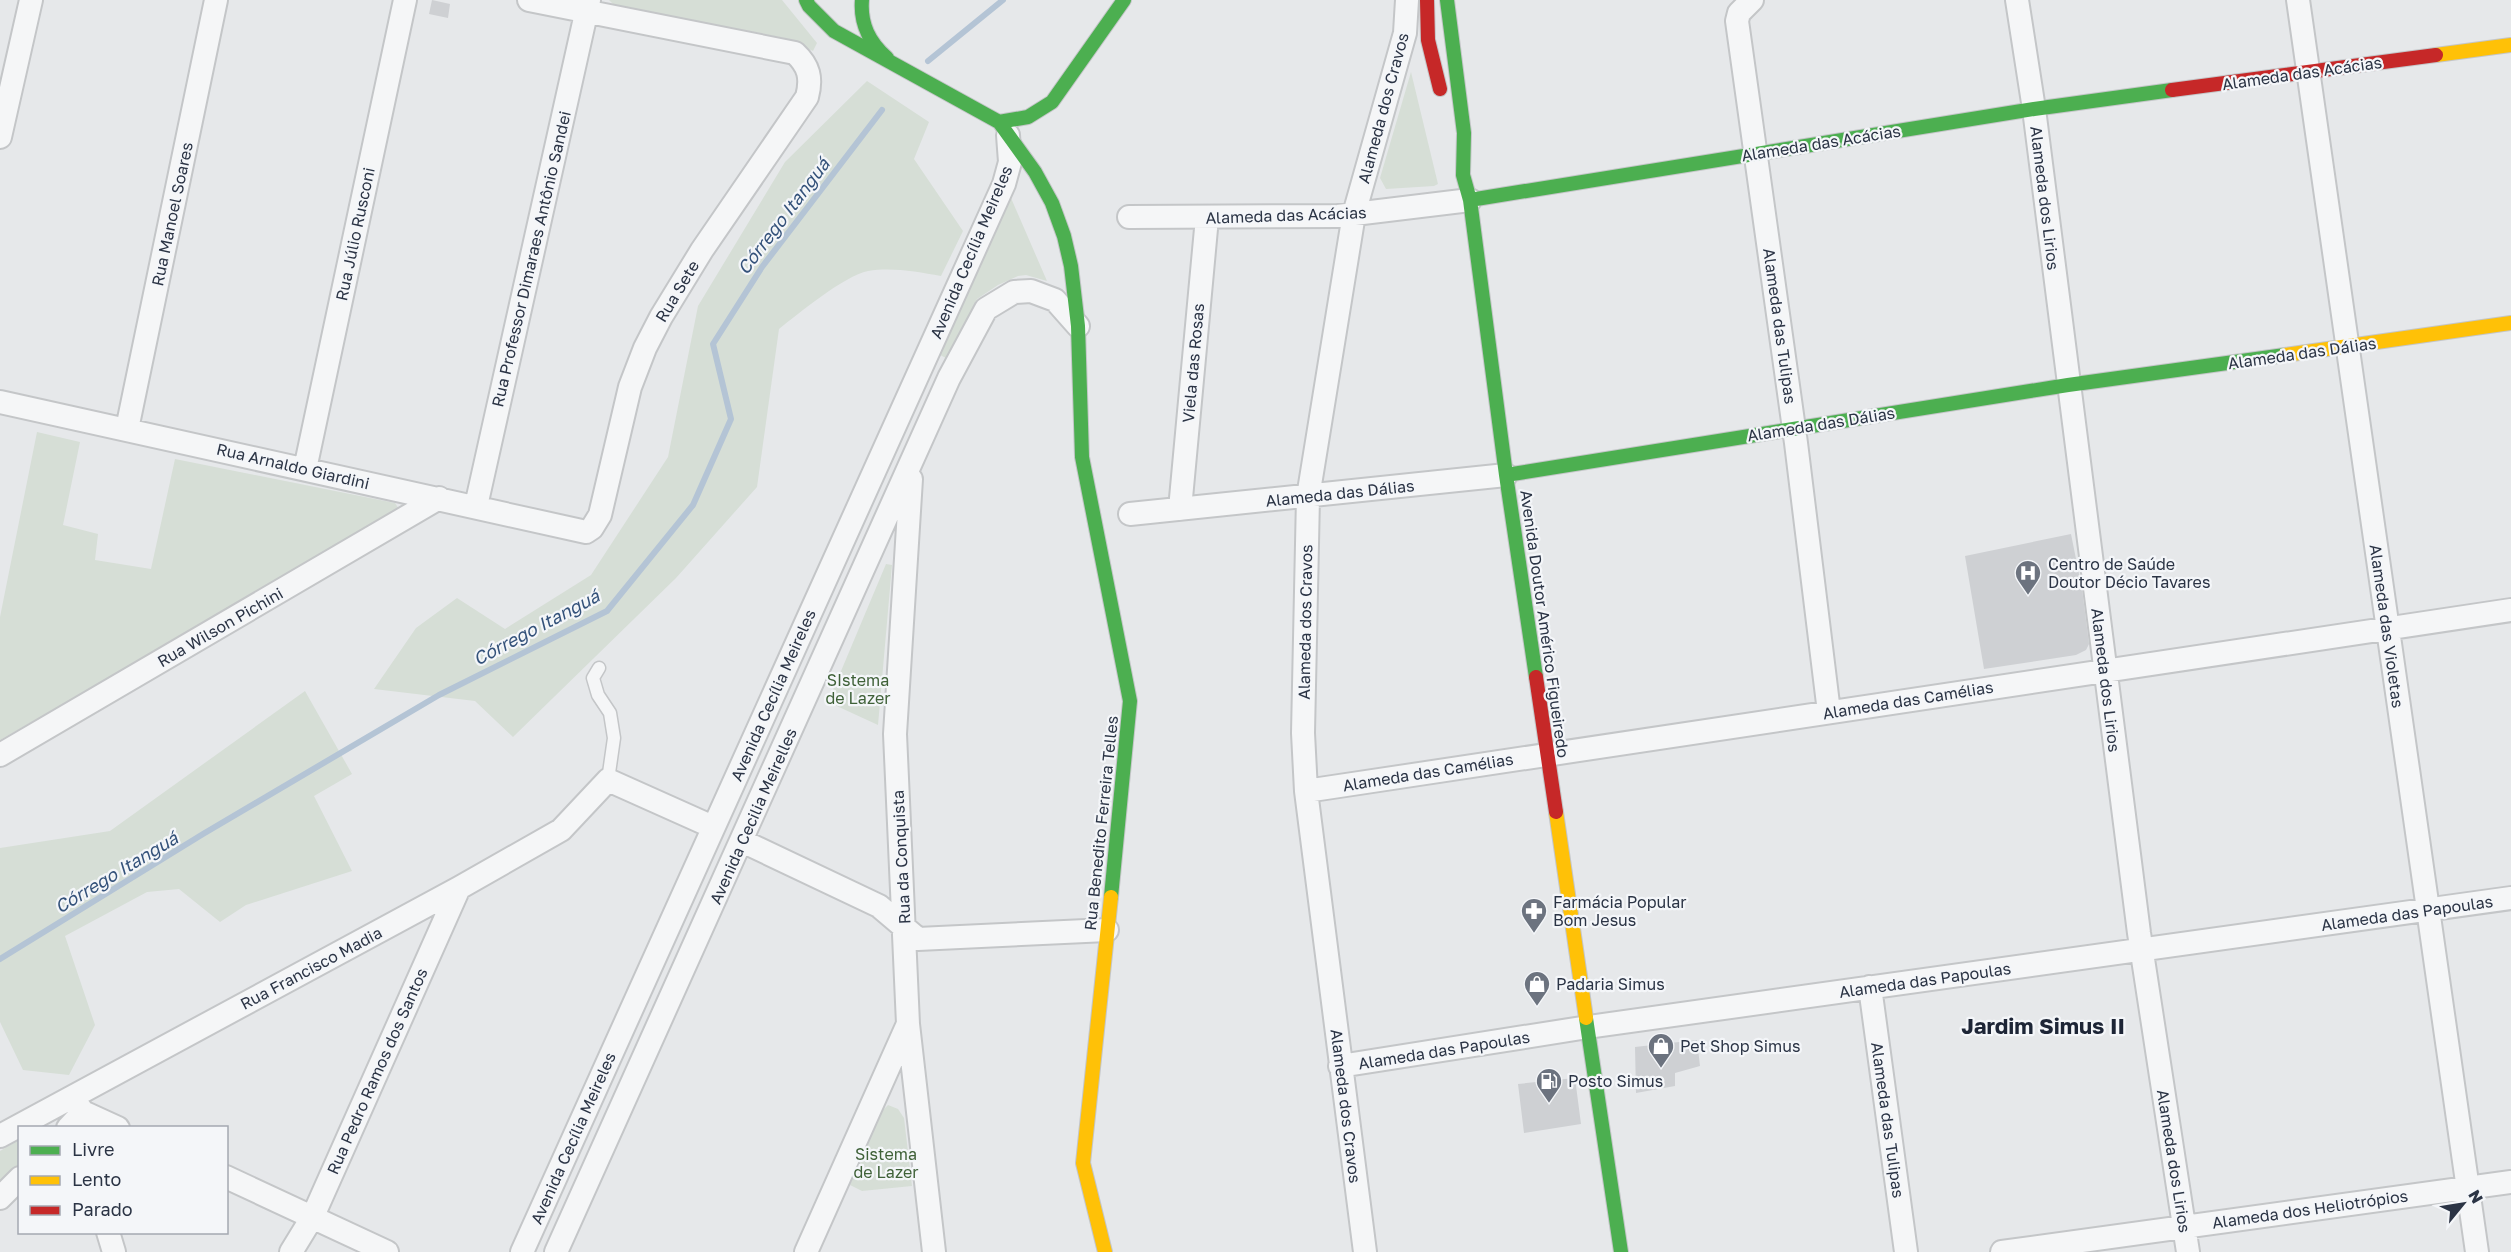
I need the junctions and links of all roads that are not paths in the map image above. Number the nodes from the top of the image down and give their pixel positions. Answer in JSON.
{"nodes":[{"id":1,"x":31,"y":0,"type":"edge"},
{"id":2,"x":216,"y":0,"type":"edge"},
{"id":3,"x":405,"y":0,"type":"edge"},
{"id":4,"x":528,"y":0,"type":"edge"},
{"id":5,"x":806,"y":0,"type":"edge"},
{"id":6,"x":862,"y":0,"type":"edge"},
{"id":7,"x":1124,"y":0,"type":"edge"},
{"id":8,"x":1407,"y":0,"type":"edge"},
{"id":9,"x":1427,"y":0,"type":"edge"},
{"id":10,"x":1448,"y":0,"type":"edge"},
{"id":11,"x":2017,"y":0,"type":"edge"},
{"id":12,"x":2298,"y":0,"type":"edge"},
{"id":13,"x":587,"y":6,"type":"edge"},
{"id":14,"x":1745,"y":6,"type":"edge"},
{"id":15,"x":2511,"y":45,"type":"edge"},
{"id":16,"x":908,"y":73,"type":"junction"},
{"id":17,"x":2308,"y":73,"type":"junction"},
{"id":18,"x":2034,"y":109,"type":"junction"},
{"id":19,"x":1004,"y":129,"type":"junction"},
{"id":20,"x":0,"y":137,"type":"edge"},
{"id":21,"x":1756,"y":153,"type":"junction"},
{"id":22,"x":1462,"y":175,"type":"junction"},
{"id":23,"x":1470,"y":200,"type":"junction"},
{"id":24,"x":1354,"y":214,"type":"junction"},
{"id":25,"x":1130,"y":217,"type":"dead end"},
{"id":26,"x":1207,"y":218,"type":"junction"},
{"id":27,"x":2511,"y":323,"type":"edge"},
{"id":28,"x":1078,"y":326,"type":"junction"},
{"id":29,"x":2347,"y":347,"type":"junction"},
{"id":30,"x":922,"y":366,"type":"junction"},
{"id":31,"x":949,"y":378,"type":"junction"},
{"id":32,"x":2068,"y":385,"type":"junction"},
{"id":33,"x":0,"y":402,"type":"edge"},
{"id":34,"x":1794,"y":428,"type":"junction"},
{"id":35,"x":127,"y":429,"type":"junction"},
{"id":36,"x":913,"y":461,"type":"junction"},
{"id":37,"x":305,"y":469,"type":"junction"},
{"id":38,"x":1506,"y":475,"type":"junction"},
{"id":39,"x":1308,"y":496,"type":"junction"},
{"id":40,"x":440,"y":498,"type":"junction"},
{"id":41,"x":476,"y":506,"type":"junction"},
{"id":42,"x":1180,"y":509,"type":"junction"},
{"id":43,"x":1130,"y":514,"type":"dead end"},
{"id":44,"x":586,"y":532,"type":"joint"},
{"id":45,"x":2511,"y":610,"type":"edge"},
{"id":46,"x":2387,"y":628,"type":"junction"},
{"id":47,"x":599,"y":668,"type":"dead end"},
{"id":48,"x":2105,"y":670,"type":"junction"},
{"id":49,"x":1829,"y":712,"type":"junction"},
{"id":50,"x":1547,"y":754,"type":"junction"},
{"id":51,"x":0,"y":755,"type":"edge"},
{"id":52,"x":608,"y":780,"type":"junction"},
{"id":53,"x":1306,"y":790,"type":"junction"},
{"id":54,"x":713,"y":827,"type":"junction"},
{"id":55,"x":742,"y":841,"type":"junction"},
{"id":56,"x":459,"y":888,"type":"junction"},
{"id":57,"x":2511,"y":898,"type":"edge"},
{"id":58,"x":2428,"y":911,"type":"junction"},
{"id":59,"x":904,"y":925,"type":"junction"},
{"id":60,"x":1107,"y":930,"type":"junction"},
{"id":61,"x":2142,"y":949,"type":"junction"},
{"id":62,"x":1870,"y":987,"type":"junction"},
{"id":63,"x":908,"y":1024,"type":"junction"},
{"id":64,"x":1588,"y":1027,"type":"junction"},
{"id":65,"x":1340,"y":1066,"type":"junction"},
{"id":66,"x":914,"y":1089,"type":"junction"},
{"id":67,"x":869,"y":1112,"type":"junction"},
{"id":68,"x":89,"y":1118,"type":"edge"},
{"id":69,"x":49,"y":1126,"type":"edge"},
{"id":70,"x":18,"y":1132,"type":"edge"},
{"id":71,"x":0,"y":1136,"type":"edge"},
{"id":72,"x":228,"y":1178,"type":"edge"},
{"id":73,"x":18,"y":1180,"type":"edge"},
{"id":74,"x":2511,"y":1182,"type":"edge"},
{"id":75,"x":2470,"y":1188,"type":"junction"},
{"id":76,"x":0,"y":1198,"type":"edge"},
{"id":77,"x":313,"y":1216,"type":"junction"},
{"id":78,"x":2185,"y":1226,"type":"junction"},
{"id":79,"x":108,"y":1234,"type":"edge"},
{"id":80,"x":114,"y":1252,"type":"edge"},
{"id":81,"x":291,"y":1252,"type":"edge"},
{"id":82,"x":387,"y":1252,"type":"edge"},
{"id":83,"x":522,"y":1252,"type":"edge"},
{"id":84,"x":556,"y":1252,"type":"edge"},
{"id":85,"x":807,"y":1252,"type":"edge"},
{"id":86,"x":934,"y":1252,"type":"edge"},
{"id":87,"x":1106,"y":1252,"type":"edge"},
{"id":88,"x":1365,"y":1252,"type":"edge"},
{"id":89,"x":1621,"y":1252,"type":"edge"},
{"id":90,"x":1906,"y":1252,"type":"edge"},
{"id":91,"x":2002,"y":1252,"type":"edge"},
{"id":92,"x":2188,"y":1252,"type":"edge"},
{"id":93,"x":2477,"y":1252,"type":"edge"}],
"edges":[{"from":1,"to":20,"type":"street"},
{"from":2,"to":35,"type":"street","name":"Rua Manoel Soares"},
{"from":3,"to":37,"type":"street","name":"Rua Júlio Rusconi"},
{"from":4,"to":13,"type":"street"},
{"from":5,"to":16,"type":"main road"},
{"from":6,"to":16,"type":"main road"},
{"from":7,"to":19,"type":"main road"},
{"from":8,"to":24,"type":"street","name":"Alameda dos Cravos"},
{"from":9,"to":22,"type":"main road"},
{"from":10,"to":22,"type":"main road","name":"Avenida Doutor Américo Figueiredo"},
{"from":11,"to":18,"type":"street","name":"Alameda dos Lirios"},
{"from":12,"to":17,"type":"street","name":"Alameda das Violetas"},
{"from":13,"to":41,"type":"street","name":"Rua Professor Dimaraes Antônio Sandei"},
{"from":13,"to":44,"type":"street","name":"Rua Sete"},
{"from":14,"to":21,"type":"street","name":"Alameda das Tulipas"},
{"from":15,"to":17,"type":"main road","name":"Alameda das Acácias"},
{"from":16,"to":19,"type":"main road"},
{"from":17,"to":18,"type":"main road","name":"Alameda das Acácias"},
{"from":17,"to":29,"type":"street","name":"Alameda das Violetas"},
{"from":18,"to":21,"type":"main road","name":"Alameda das Acácias"},
{"from":18,"to":32,"type":"street","name":"Alameda dos Lirios"},
{"from":19,"to":28,"type":"main road","name":"Rua Benedito Ferreira Telles"},
{"from":19,"to":30,"type":"street","name":"Avenida Cecília Meireles"},
{"from":21,"to":23,"type":"main road","name":"Alameda das Acácias"},
{"from":21,"to":34,"type":"street","name":"Alameda das Tulipas"},
{"from":22,"to":23,"type":"main road","name":"Avenida Doutor Américo Figueiredo"},
{"from":23,"to":24,"type":"street","name":"Alameda das Acácias"},
{"from":23,"to":38,"type":"main road","name":"Avenida Doutor Américo Figueiredo"},
{"from":24,"to":26,"type":"street","name":"Alameda das Acácias"},
{"from":24,"to":39,"type":"street","name":"Alameda dos Cravos"},
{"from":25,"to":26,"type":"street","name":"Alameda das Acácias"},
{"from":26,"to":42,"type":"street","name":"Viela das Rosas"},
{"from":27,"to":29,"type":"main road","name":"Alameda das Dálias"},
{"from":28,"to":31,"type":"street","name":"Avenida Cecilia Meirelles"},
{"from":28,"to":60,"type":"main road","name":"Rua Benedito Ferreira Telles"},
{"from":29,"to":32,"type":"main road","name":"Alameda das Dálias"},
{"from":29,"to":46,"type":"street","name":"Alameda das Violetas"},
{"from":30,"to":31,"type":"street"},
{"from":30,"to":54,"type":"street","name":"Avenida Cecília Meireles"},
{"from":31,"to":36,"type":"street","name":"Avenida Cecilia Meirelles"},
{"from":32,"to":34,"type":"main road","name":"Alameda das Dálias"},
{"from":32,"to":48,"type":"street","name":"Alameda dos Lirios"},
{"from":33,"to":35,"type":"street","name":"Rua Arnaldo Giardini"},
{"from":34,"to":38,"type":"main road","name":"Alameda das Dálias"},
{"from":34,"to":49,"type":"street","name":"Alameda das Tulipas"},
{"from":35,"to":37,"type":"street","name":"Rua Arnaldo Giardini"},
{"from":36,"to":55,"type":"street","name":"Avenida Cecilia Meirelles"},
{"from":36,"to":59,"type":"street","name":"Rua da Conquista"},
{"from":37,"to":40,"type":"street","name":"Rua Arnaldo Giardini"},
{"from":38,"to":39,"type":"street","name":"Alameda das Dálias"},
{"from":38,"to":50,"type":"main road","name":"Avenida Doutor Américo Figueiredo"},
{"from":39,"to":42,"type":"street","name":"Alameda das Dálias"},
{"from":39,"to":53,"type":"street","name":"Alameda dos Cravos"},
{"from":40,"to":41,"type":"street","name":"Rua Arnaldo Giardini"},
{"from":40,"to":51,"type":"street","name":"Rua Wilson Pichini"},
{"from":41,"to":44,"type":"street","name":"Rua Arnaldo Giardini"},
{"from":42,"to":43,"type":"street","name":"Alameda das Dálias"},
{"from":45,"to":46,"type":"street","name":"Alameda das Camélias"},
{"from":46,"to":48,"type":"street","name":"Alameda das Camélias"},
{"from":46,"to":58,"type":"street","name":"Alameda das Violetas"},
{"from":47,"to":52,"type":"lane"},
{"from":48,"to":49,"type":"street","name":"Alameda das Camélias"},
{"from":48,"to":61,"type":"street","name":"Alameda dos Lirios"},
{"from":49,"to":50,"type":"street","name":"Alameda das Camélias"},
{"from":50,"to":53,"type":"street","name":"Alameda das Camélias"},
{"from":50,"to":64,"type":"main road","name":"Avenida Doutor Américo Figueiredo"},
{"from":52,"to":54,"type":"street"},
{"from":52,"to":56,"type":"street","name":"Rua Francisco Madia"},
{"from":53,"to":65,"type":"street","name":"Alameda dos Cravos"},
{"from":54,"to":83,"type":"street","name":"Avenida Cecília Meireles"},
{"from":55,"to":59,"type":"street"},
{"from":55,"to":84,"type":"street","name":"Avenida Cecilia Meirelles"},
{"from":56,"to":68,"type":"street","name":"Rua Francisco Madia"},
{"from":56,"to":77,"type":"street","name":"Rua Pedro Ramos dos Santos"},
{"from":57,"to":58,"type":"street","name":"Alameda das Papoulas"},
{"from":58,"to":61,"type":"street","name":"Alameda das Papoulas"},
{"from":58,"to":75,"type":"street","name":"Alameda das Violetas"},
{"from":59,"to":60,"type":"street"},
{"from":59,"to":63,"type":"street","name":"Rua da Conquista"},
{"from":60,"to":87,"type":"main road","name":"Rua Benedito Ferreira Telles"},
{"from":61,"to":62,"type":"street","name":"Alameda das Papoulas"},
{"from":61,"to":78,"type":"street","name":"Alameda dos Lirios"},
{"from":62,"to":64,"type":"street","name":"Alameda das Papoulas"},
{"from":62,"to":90,"type":"street","name":"Alameda das Tulipas"},
{"from":63,"to":66,"type":"street","name":"Rua da Conquista"},
{"from":63,"to":67,"type":"street"},
{"from":64,"to":65,"type":"street","name":"Alameda das Papoulas"},
{"from":64,"to":89,"type":"main road","name":"Avenida Doutor Américo Figueiredo"},
{"from":65,"to":88,"type":"street","name":"Alameda dos Cravos"},
{"from":66,"to":67,"type":"street"},
{"from":66,"to":86,"type":"street","name":"Rua da Conquista"},
{"from":67,"to":85,"type":"street"},
{"from":68,"to":69,"type":"street","name":"Rua Francisco Madia"},
{"from":70,"to":71,"type":"street","name":"Rua Francisco Madia"},
{"from":72,"to":77,"type":"street"},
{"from":73,"to":76,"type":"street"},
{"from":74,"to":75,"type":"street","name":"Alameda dos Heliotrópios"},
{"from":75,"to":78,"type":"street","name":"Alameda dos Heliotrópios"},
{"from":75,"to":93,"type":"street","name":"Alameda das Violetas"},
{"from":77,"to":81,"type":"street","name":"Rua Pedro Ramos dos Santos"},
{"from":77,"to":82,"type":"street"},
{"from":78,"to":91,"type":"street","name":"Alameda dos Heliotrópios"},
{"from":78,"to":92,"type":"street","name":"Alameda dos Lirios"},
{"from":79,"to":80,"type":"street"}]}
